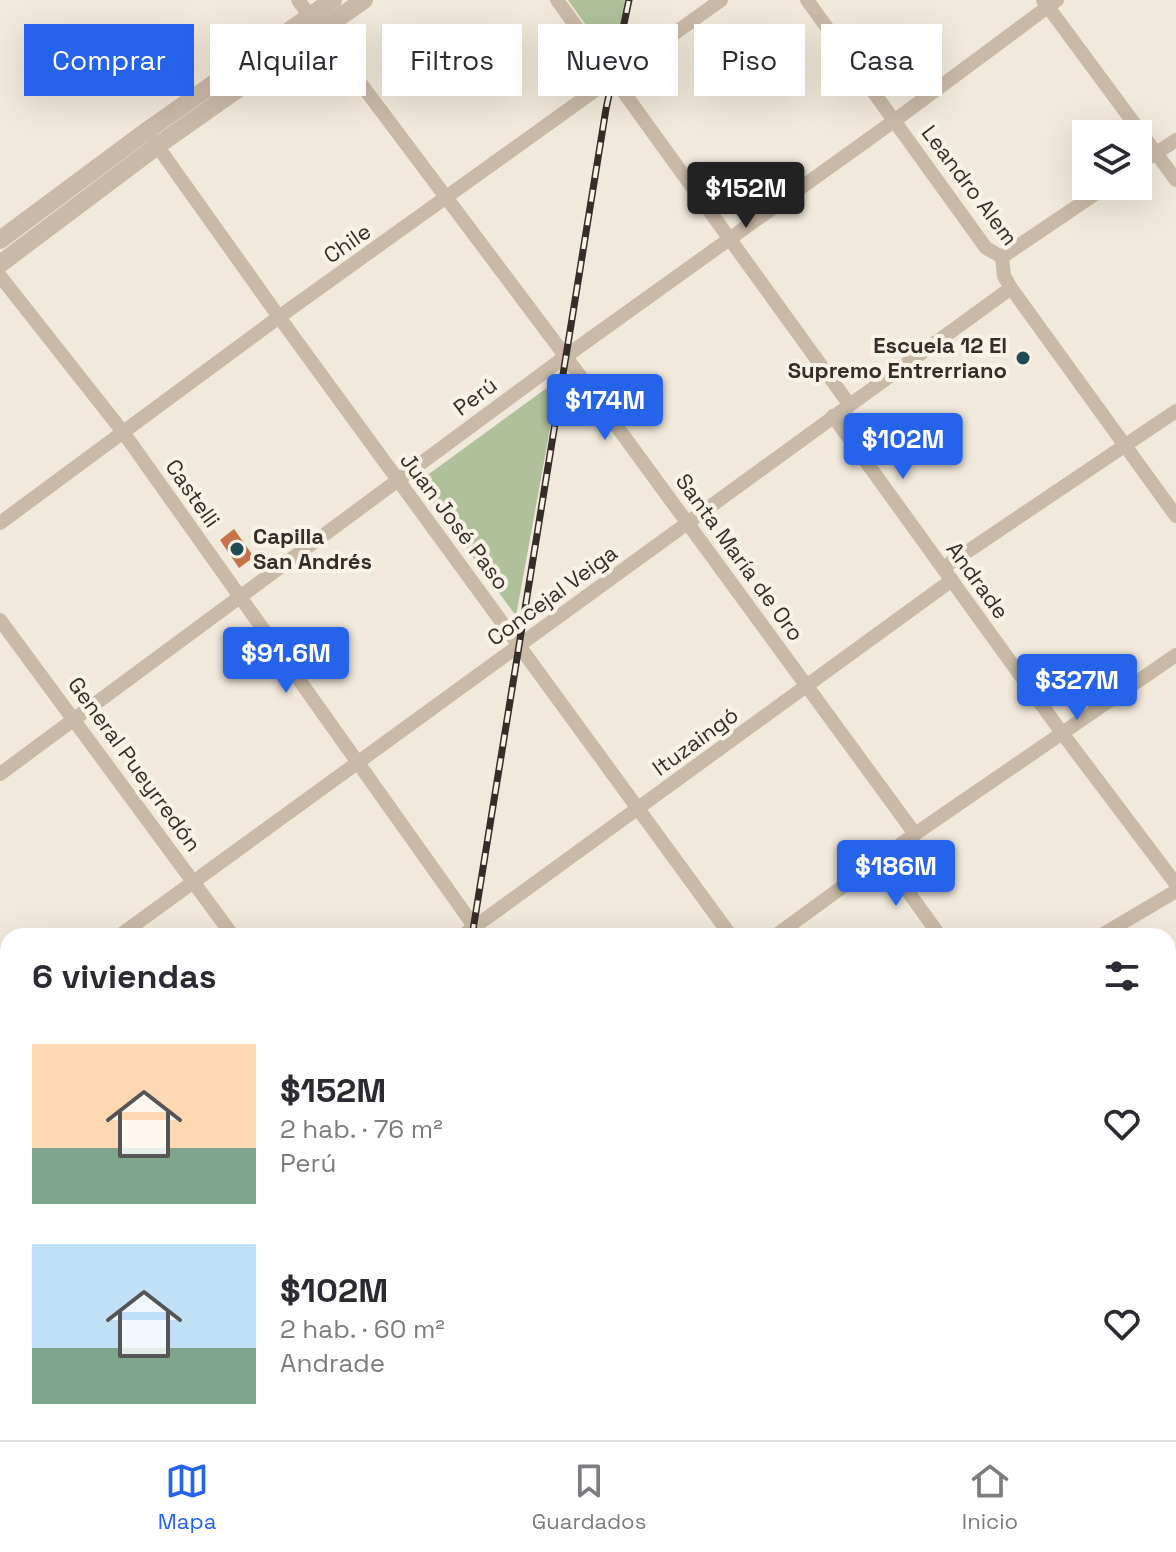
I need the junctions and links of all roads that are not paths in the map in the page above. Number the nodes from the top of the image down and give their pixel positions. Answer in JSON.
{"nodes":[{"id":1,"x":298,"y":0,"type":"edge"},
{"id":2,"x":333,"y":0,"type":"edge"},
{"id":3,"x":364,"y":0,"type":"edge"},
{"id":4,"x":557,"y":0,"type":"edge"},
{"id":5,"x":721,"y":0,"type":"edge"},
{"id":6,"x":807,"y":0,"type":"edge"},
{"id":7,"x":1049,"y":2,"type":"edge"},
{"id":8,"x":316,"y":23,"type":"junction"},
{"id":9,"x":574,"y":24,"type":"edge"},
{"id":10,"x":678,"y":31,"type":"edge"},
{"id":11,"x":587,"y":96,"type":"edge"},
{"id":12,"x":625,"y":96,"type":"edge"},
{"id":13,"x":894,"y":121,"type":"junction"},
{"id":14,"x":152,"y":138,"type":"junction"},
{"id":15,"x":1176,"y":140,"type":"edge"},
{"id":16,"x":1156,"y":153,"type":"junction"},
{"id":17,"x":1152,"y":156,"type":"edge"},
{"id":18,"x":1176,"y":180,"type":"edge"},
{"id":19,"x":447,"y":199,"type":"junction"},
{"id":20,"x":1086,"y":200,"type":"edge"},
{"id":21,"x":730,"y":239,"type":"junction"},
{"id":22,"x":0,"y":240,"type":"edge"},
{"id":23,"x":1002,"y":257,"type":"junction"},
{"id":24,"x":0,"y":264,"type":"edge"},
{"id":25,"x":0,"y":276,"type":"edge"},
{"id":26,"x":1011,"y":288,"type":"junction"},
{"id":27,"x":279,"y":317,"type":"junction"},
{"id":28,"x":566,"y":357,"type":"junction"},
{"id":29,"x":849,"y":404,"type":"junction"},
{"id":30,"x":1176,"y":411,"type":"edge"},
{"id":31,"x":833,"y":416,"type":"junction"},
{"id":32,"x":123,"y":432,"type":"junction"},
{"id":33,"x":1125,"y":445,"type":"junction"},
{"id":34,"x":398,"y":481,"type":"junction"},
{"id":35,"x":1176,"y":516,"type":"edge"},
{"id":36,"x":0,"y":523,"type":"edge"},
{"id":37,"x":688,"y":523,"type":"junction"},
{"id":38,"x":947,"y":574,"type":"junction"},
{"id":39,"x":240,"y":598,"type":"junction"},
{"id":40,"x":0,"y":620,"type":"edge"},
{"id":41,"x":521,"y":646,"type":"junction"},
{"id":42,"x":1176,"y":655,"type":"edge"},
{"id":43,"x":807,"y":686,"type":"junction"},
{"id":44,"x":73,"y":718,"type":"junction"},
{"id":45,"x":1062,"y":733,"type":"junction"},
{"id":46,"x":357,"y":762,"type":"junction"},
{"id":47,"x":0,"y":774,"type":"edge"},
{"id":48,"x":639,"y":809,"type":"junction"},
{"id":49,"x":915,"y":834,"type":"junction"},
{"id":50,"x":883,"y":857,"type":"junction"},
{"id":51,"x":194,"y":882,"type":"junction"},
{"id":52,"x":1176,"y":884,"type":"edge"},
{"id":53,"x":1176,"y":891,"type":"edge"},
{"id":54,"x":130,"y":928,"type":"edge"},
{"id":55,"x":227,"y":928,"type":"edge"},
{"id":56,"x":469,"y":928,"type":"edge"},
{"id":57,"x":479,"y":928,"type":"edge"},
{"id":58,"x":725,"y":928,"type":"edge"},
{"id":59,"x":786,"y":928,"type":"edge"},
{"id":60,"x":934,"y":928,"type":"edge"},
{"id":61,"x":1114,"y":928,"type":"edge"}],
"edges":[{"from":1,"to":8,"type":"street","name":"Santa María de Oro"},
{"from":2,"to":8,"type":"street"},
{"from":3,"to":8,"type":"street"},
{"from":4,"to":9,"type":"street"},
{"from":5,"to":10,"type":"street","name":"Chile"},
{"from":6,"to":13,"type":"street","name":"Leandro Alem"},
{"from":7,"to":13,"type":"street","name":"Perú"},
{"from":7,"to":16,"type":"street"},
{"from":8,"to":14,"type":"street"},
{"from":8,"to":19,"type":"street","name":"Santa María de Oro"},
{"from":11,"to":19,"type":"street","name":"Chile"},
{"from":12,"to":21,"type":"street"},
{"from":13,"to":21,"type":"street","name":"Perú"},
{"from":13,"to":23,"type":"street","name":"Leandro Alem"},
{"from":14,"to":22,"type":"street"},
{"from":14,"to":24,"type":"street"},
{"from":14,"to":27,"type":"street","name":"Juan José Paso"},
{"from":15,"to":16,"type":"street"},
{"from":16,"to":17,"type":"street"},
{"from":16,"to":18,"type":"street"},
{"from":19,"to":27,"type":"street","name":"Chile"},
{"from":19,"to":28,"type":"street","name":"Santa María de Oro"},
{"from":20,"to":23,"type":"street"},
{"from":21,"to":28,"type":"street","name":"Perú"},
{"from":21,"to":29,"type":"street"},
{"from":23,"to":26,"type":"street","name":"Leandro Alem"},
{"from":25,"to":32,"type":"street","name":"Castelli"},
{"from":26,"to":29,"type":"street","name":"Concejal Veiga"},
{"from":26,"to":33,"type":"street","name":"Leandro Alem"},
{"from":27,"to":32,"type":"street","name":"Chile"},
{"from":27,"to":34,"type":"street","name":"Juan José Paso"},
{"from":28,"to":34,"type":"street","name":"Perú"},
{"from":28,"to":37,"type":"street","name":"Santa María de Oro"},
{"from":29,"to":31,"type":"street","name":"Concejal Veiga"},
{"from":30,"to":33,"type":"street","name":"Ituzaingó"},
{"from":31,"to":37,"type":"street","name":"Concejal Veiga"},
{"from":31,"to":38,"type":"street","name":"Andrade"},
{"from":32,"to":36,"type":"street","name":"Chile"},
{"from":32,"to":39,"type":"street","name":"Castelli"},
{"from":33,"to":35,"type":"street","name":"Leandro Alem"},
{"from":33,"to":38,"type":"street","name":"Ituzaingó"},
{"from":34,"to":39,"type":"street","name":"Perú"},
{"from":34,"to":41,"type":"street","name":"Juan José Paso"},
{"from":37,"to":41,"type":"street","name":"Concejal Veiga"},
{"from":37,"to":43,"type":"street","name":"Santa María de Oro"},
{"from":38,"to":43,"type":"street","name":"Ituzaingó"},
{"from":38,"to":45,"type":"street","name":"Andrade"},
{"from":39,"to":44,"type":"street","name":"Perú"},
{"from":39,"to":46,"type":"street","name":"Castelli"},
{"from":40,"to":44,"type":"street","name":"General Pueyrredón"},
{"from":41,"to":46,"type":"street","name":"Concejal Veiga"},
{"from":41,"to":48,"type":"street","name":"Juan José Paso"},
{"from":42,"to":45,"type":"street"},
{"from":43,"to":48,"type":"street","name":"Ituzaingó"},
{"from":43,"to":49,"type":"street","name":"Santa María de Oro"},
{"from":44,"to":47,"type":"street","name":"Perú"},
{"from":44,"to":51,"type":"street","name":"General Pueyrredón"},
{"from":45,"to":49,"type":"street"},
{"from":45,"to":52,"type":"street","name":"Andrade"},
{"from":46,"to":51,"type":"street","name":"Concejal Veiga"},
{"from":46,"to":56,"type":"street","name":"Castelli"},
{"from":48,"to":57,"type":"street","name":"Ituzaingó"},
{"from":48,"to":58,"type":"street","name":"Juan José Paso"},
{"from":49,"to":50,"type":"street"},
{"from":50,"to":59,"type":"street"},
{"from":50,"to":60,"type":"street"},
{"from":51,"to":54,"type":"street","name":"Concejal Veiga"},
{"from":51,"to":55,"type":"street","name":"General Pueyrredón"},
{"from":53,"to":61,"type":"street"}]}
